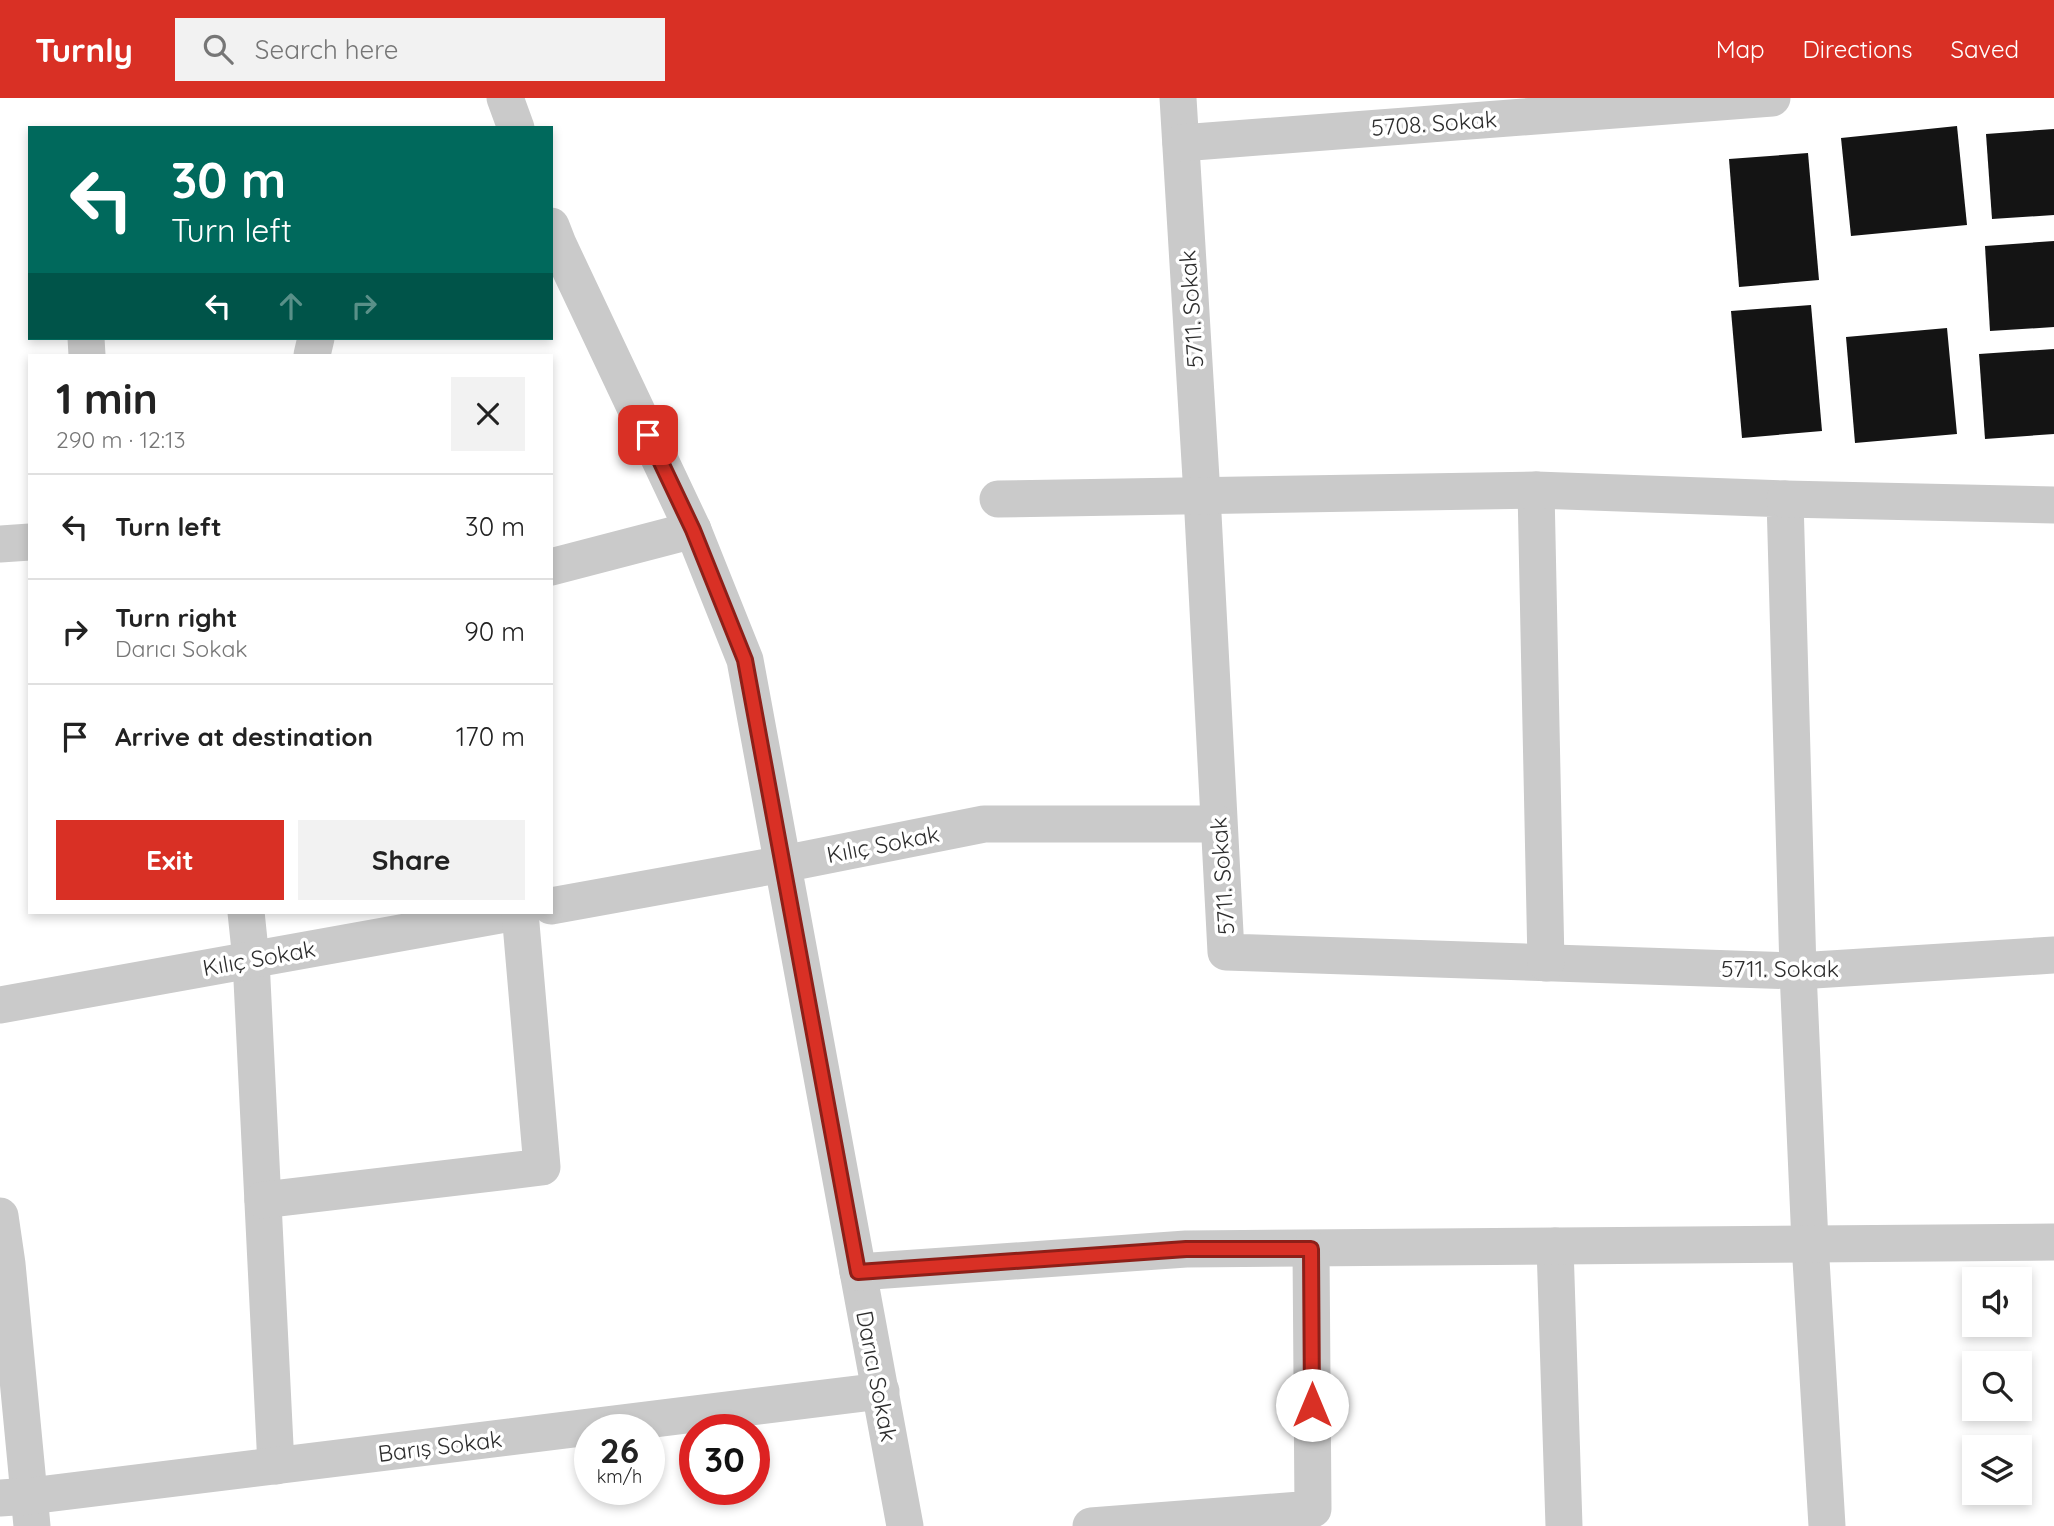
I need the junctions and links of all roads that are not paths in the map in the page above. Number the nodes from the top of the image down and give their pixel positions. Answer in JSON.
{"nodes":[{"id":1,"x":505,"y":98,"type":"edge"},
{"id":2,"x":1178,"y":98,"type":"edge"},
{"id":3,"x":1772,"y":98,"type":"edge"},
{"id":4,"x":1564,"y":106,"type":"edge"},
{"id":5,"x":515,"y":126,"type":"edge"},
{"id":6,"x":1181,"y":143,"type":"junction"},
{"id":7,"x":553,"y":238,"type":"edge"},
{"id":8,"x":1536,"y":490,"type":"junction"},
{"id":9,"x":1202,"y":495,"type":"junction"},
{"id":10,"x":998,"y":499,"type":"dead end"},
{"id":11,"x":1785,"y":499,"type":"junction"},
{"id":12,"x":2054,"y":505,"type":"edge"},
{"id":13,"x":693,"y":530,"type":"junction"},
{"id":14,"x":28,"y":542,"type":"edge"},
{"id":15,"x":0,"y":544,"type":"edge"},
{"id":16,"x":553,"y":566,"type":"edge"},
{"id":17,"x":1218,"y":824,"type":"junction"},
{"id":18,"x":783,"y":864,"type":"junction"},
{"id":19,"x":553,"y":906,"type":"edge"},
{"id":20,"x":246,"y":914,"type":"edge"},
{"id":21,"x":508,"y":914,"type":"edge"},
{"id":22,"x":519,"y":914,"type":"edge"},
{"id":23,"x":2054,"y":955,"type":"edge"},
{"id":24,"x":251,"y":960,"type":"junction"},
{"id":25,"x":1546,"y":962,"type":"junction"},
{"id":26,"x":1798,"y":971,"type":"junction"},
{"id":27,"x":0,"y":1005,"type":"edge"},
{"id":28,"x":262,"y":1200,"type":"junction"},
{"id":29,"x":0,"y":1216,"type":"edge"},
{"id":30,"x":2054,"y":1242,"type":"edge"},
{"id":31,"x":1810,"y":1243,"type":"junction"},
{"id":32,"x":1555,"y":1246,"type":"junction"},
{"id":33,"x":1311,"y":1249,"type":"junction"},
{"id":34,"x":858,"y":1272,"type":"junction"},
{"id":35,"x":881,"y":1391,"type":"junction"},
{"id":36,"x":276,"y":1466,"type":"junction"},
{"id":37,"x":21,"y":1507,"type":"edge"},
{"id":38,"x":905,"y":1526,"type":"edge"},
{"id":39,"x":1091,"y":1526,"type":"edge"},
{"id":40,"x":1564,"y":1526,"type":"edge"},
{"id":41,"x":1827,"y":1526,"type":"edge"}],
"edges":[{"from":1,"to":5,"type":"street"},
{"from":2,"to":6,"type":"street","name":"5711. Sokak"},
{"from":3,"to":4,"type":"street","name":"5708. Sokak"},
{"from":4,"to":6,"type":"street","name":"5708. Sokak"},
{"from":6,"to":9,"type":"street","name":"5711. Sokak"},
{"from":7,"to":13,"type":"street","name":"Darıcı Sokak"},
{"from":8,"to":9,"type":"street"},
{"from":8,"to":11,"type":"street"},
{"from":8,"to":25,"type":"street"},
{"from":9,"to":10,"type":"street"},
{"from":9,"to":17,"type":"street","name":"5711. Sokak"},
{"from":11,"to":12,"type":"street"},
{"from":11,"to":26,"type":"street"},
{"from":13,"to":16,"type":"street"},
{"from":13,"to":18,"type":"street","name":"Darıcı Sokak"},
{"from":14,"to":15,"type":"street"},
{"from":17,"to":18,"type":"street","name":"Kılıç Sokak"},
{"from":17,"to":25,"type":"street","name":"5711. Sokak"},
{"from":18,"to":19,"type":"street","name":"Kılıç Sokak"},
{"from":18,"to":34,"type":"street","name":"Darıcı Sokak"},
{"from":20,"to":24,"type":"street"},
{"from":21,"to":24,"type":"street","name":"Kılıç Sokak"},
{"from":22,"to":28,"type":"street"},
{"from":23,"to":26,"type":"street","name":"5711. Sokak"},
{"from":24,"to":27,"type":"street","name":"Kılıç Sokak"},
{"from":24,"to":28,"type":"street"},
{"from":25,"to":26,"type":"street","name":"5711. Sokak"},
{"from":26,"to":31,"type":"street"},
{"from":28,"to":36,"type":"street"},
{"from":29,"to":37,"type":"street"},
{"from":30,"to":31,"type":"street"},
{"from":31,"to":32,"type":"street"},
{"from":31,"to":41,"type":"street"},
{"from":32,"to":33,"type":"street"},
{"from":32,"to":40,"type":"street"},
{"from":33,"to":34,"type":"street"},
{"from":33,"to":39,"type":"street"},
{"from":34,"to":35,"type":"street","name":"Darıcı Sokak"},
{"from":35,"to":36,"type":"street","name":"Barış Sokak"},
{"from":35,"to":38,"type":"street","name":"Darıcı Sokak"},
{"from":36,"to":37,"type":"street","name":"Barış Sokak"}]}
